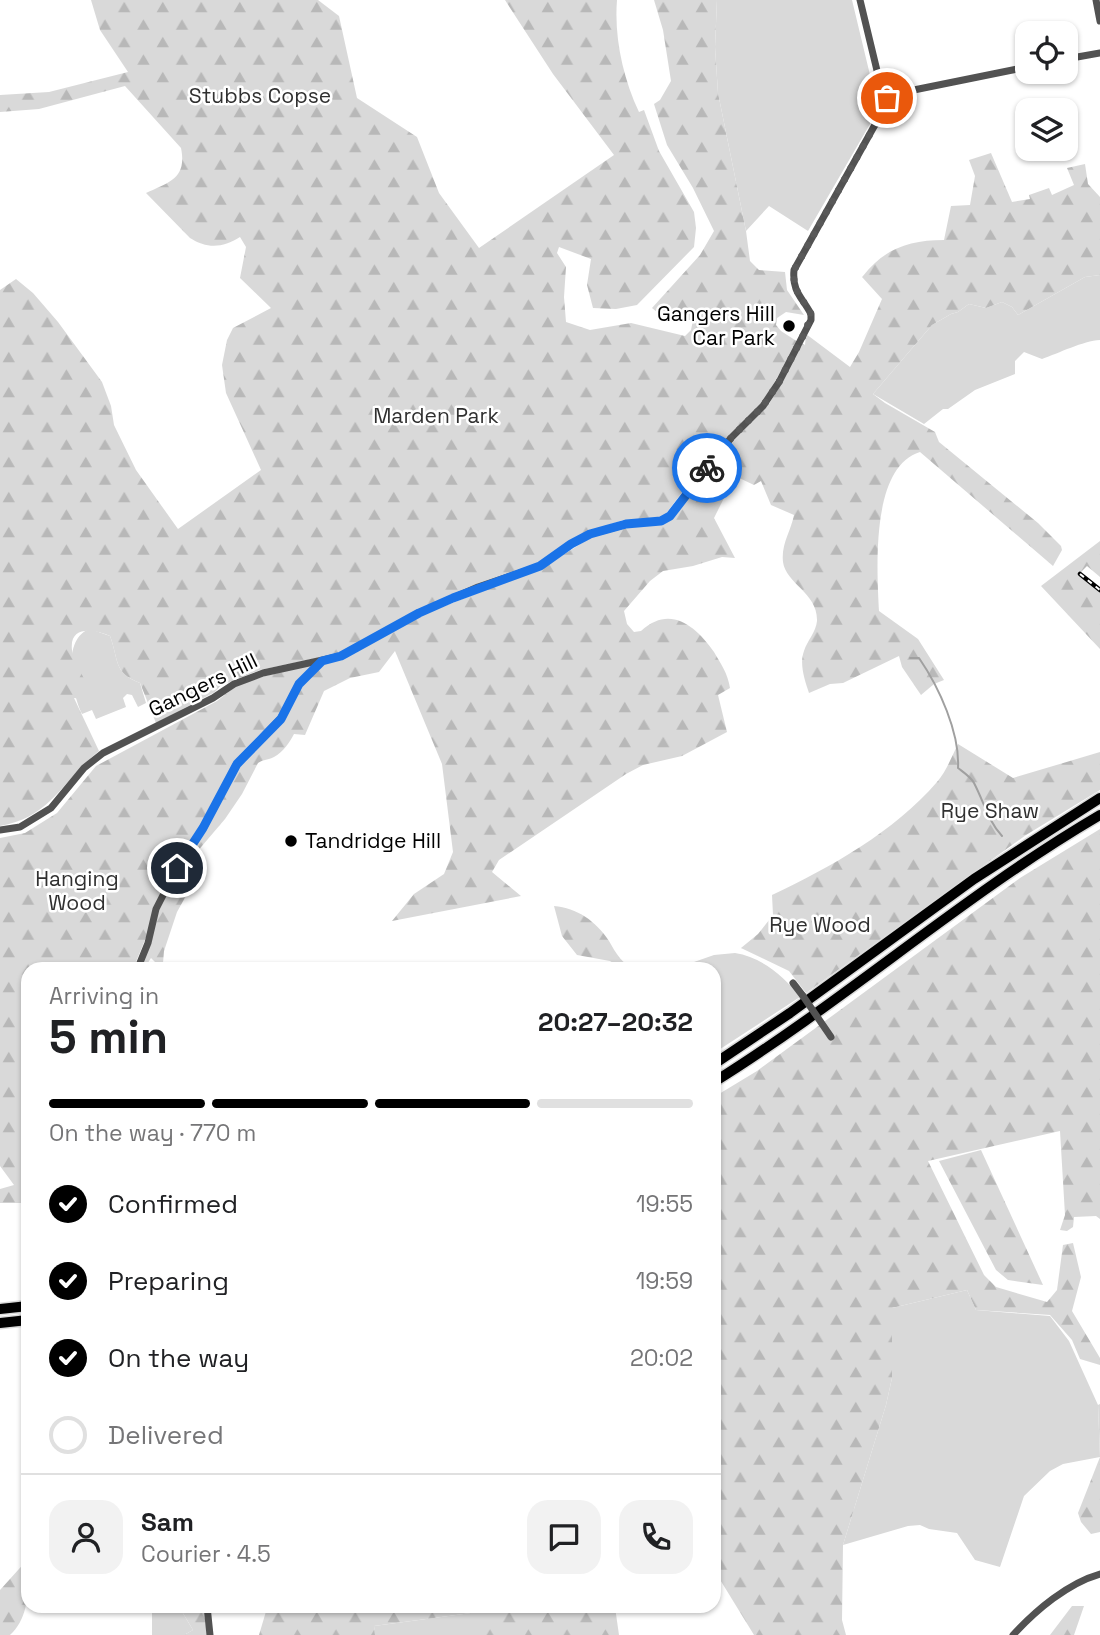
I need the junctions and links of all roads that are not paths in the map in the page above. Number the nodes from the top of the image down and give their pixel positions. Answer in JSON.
{"nodes":[{"id":1,"x":860,"y":0,"type":"edge"},
{"id":2,"x":1096,"y":0,"type":"edge"},
{"id":3,"x":1100,"y":21,"type":"edge"},
{"id":4,"x":1100,"y":52,"type":"edge"},
{"id":5,"x":1078,"y":57,"type":"edge"},
{"id":6,"x":1015,"y":69,"type":"edge"},
{"id":7,"x":889,"y":93,"type":"junction"},
{"id":8,"x":322,"y":661,"type":"junction"},
{"id":9,"x":1100,"y":798,"type":"edge"},
{"id":10,"x":1100,"y":815,"type":"edge"},
{"id":11,"x":0,"y":830,"type":"edge"},
{"id":12,"x":140,"y":962,"type":"edge"},
{"id":13,"x":793,"y":983,"type":"dead end"},
{"id":14,"x":831,"y":1037,"type":"dead end"},
{"id":15,"x":721,"y":1060,"type":"edge"},
{"id":16,"x":721,"y":1077,"type":"edge"},
{"id":17,"x":21,"y":1307,"type":"edge"},
{"id":18,"x":0,"y":1309,"type":"edge"},
{"id":19,"x":21,"y":1321,"type":"edge"},
{"id":20,"x":0,"y":1323,"type":"edge"},
{"id":21,"x":1100,"y":1574,"type":"edge"},
{"id":22,"x":208,"y":1613,"type":"edge"},
{"id":23,"x":210,"y":1635,"type":"edge"},
{"id":24,"x":1013,"y":1635,"type":"edge"}],
"edges":[{"from":1,"to":7,"type":"street"},
{"from":2,"to":3,"type":"street"},
{"from":4,"to":5,"type":"street"},
{"from":6,"to":7,"type":"street"},
{"from":7,"to":8,"type":"street","name":"Gangers Hill"},
{"from":8,"to":11,"type":"street","name":"Gangers Hill"},
{"from":8,"to":12,"type":"street"},
{"from":9,"to":15,"type":"highway"},
{"from":10,"to":16,"type":"highway"},
{"from":13,"to":14,"type":"street","bridge":true},
{"from":17,"to":18,"type":"highway"},
{"from":19,"to":20,"type":"highway"},
{"from":21,"to":24,"type":"street"},
{"from":22,"to":23,"type":"street"}]}
